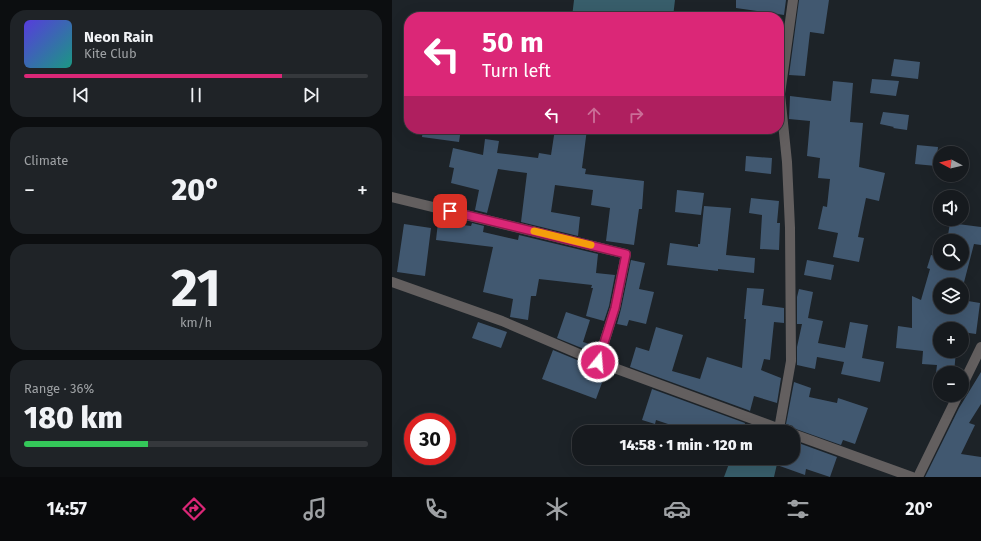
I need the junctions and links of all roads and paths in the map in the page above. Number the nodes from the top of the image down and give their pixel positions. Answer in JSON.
{"nodes":[{"id":1,"x":793,"y":0,"type":"edge"},
{"id":2,"x":784,"y":65,"type":"edge"},
{"id":3,"x":784,"y":133,"type":"edge"},
{"id":4,"x":392,"y":197,"type":"edge"},
{"id":5,"x":392,"y":282,"type":"edge"},
{"id":6,"x":981,"y":347,"type":"edge"},
{"id":7,"x":598,"y":362,"type":"junction"},
{"id":8,"x":969,"y":372,"type":"edge"},
{"id":9,"x":955,"y":402,"type":"edge"},
{"id":10,"x":769,"y":425,"type":"edge"},
{"id":11,"x":784,"y":425,"type":"edge"},
{"id":12,"x":800,"y":437,"type":"edge"},
{"id":13,"x":912,"y":477,"type":"edge"},
{"id":14,"x":918,"y":477,"type":"edge"}],
"edges":[{"from":1,"to":2,"type":"street"},
{"from":3,"to":11,"type":"street"},
{"from":4,"to":7,"type":"street"},
{"from":5,"to":7,"type":"street"},
{"from":6,"to":8,"type":"street"},
{"from":7,"to":10,"type":"street"},
{"from":9,"to":14,"type":"street"},
{"from":12,"to":13,"type":"street"}]}
